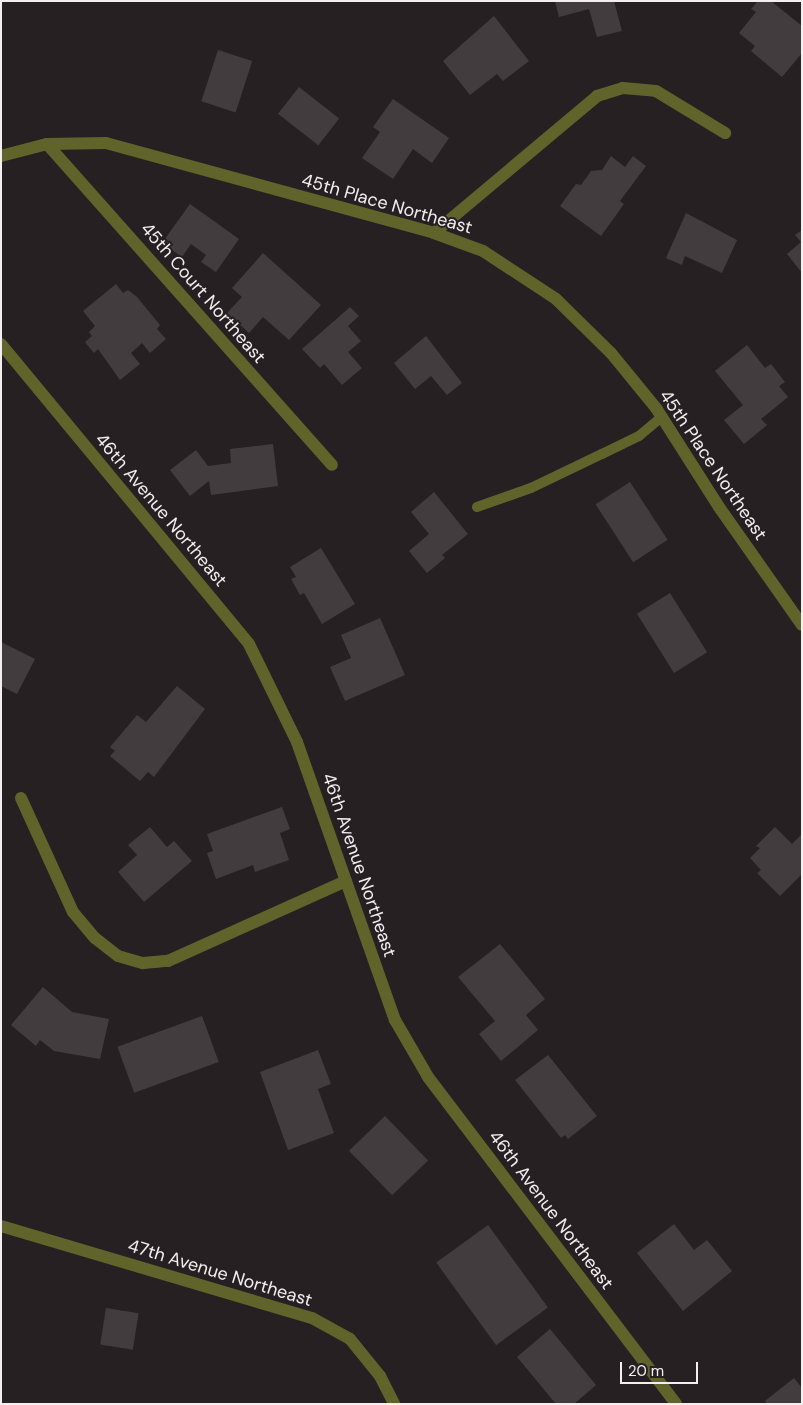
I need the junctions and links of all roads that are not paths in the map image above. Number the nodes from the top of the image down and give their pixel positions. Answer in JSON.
{"nodes":[{"id":1,"x":725,"y":133,"type":"dead end"},
{"id":2,"x":48,"y":144,"type":"junction"},
{"id":3,"x":1,"y":156,"type":"edge"},
{"id":4,"x":434,"y":232,"type":"junction"},
{"id":5,"x":1,"y":344,"type":"edge"},
{"id":6,"x":662,"y":417,"type":"junction"},
{"id":7,"x":332,"y":465,"type":"dead end"},
{"id":8,"x":477,"y":507,"type":"dead end"},
{"id":9,"x":802,"y":625,"type":"edge"},
{"id":10,"x":21,"y":798,"type":"dead end"},
{"id":11,"x":346,"y":881,"type":"junction"},
{"id":12,"x":1,"y":1226,"type":"edge"},
{"id":13,"x":394,"y":1404,"type":"edge"},
{"id":14,"x":676,"y":1404,"type":"edge"}],
"edges":[{"from":1,"to":4,"type":"street"},
{"from":2,"to":3,"type":"street","name":"45th Place Northeast"},
{"from":2,"to":4,"type":"street","name":"45th Place Northeast"},
{"from":2,"to":7,"type":"street","name":"45th Court Northeast"},
{"from":4,"to":6,"type":"street","name":"45th Place Northeast"},
{"from":5,"to":11,"type":"street","name":"46th Avenue Northeast"},
{"from":6,"to":8,"type":"lane"},
{"from":6,"to":9,"type":"street","name":"45th Place Northeast"},
{"from":10,"to":11,"type":"street"},
{"from":11,"to":14,"type":"street","name":"46th Avenue Northeast"},
{"from":12,"to":13,"type":"street","name":"47th Avenue Northeast"}]}
